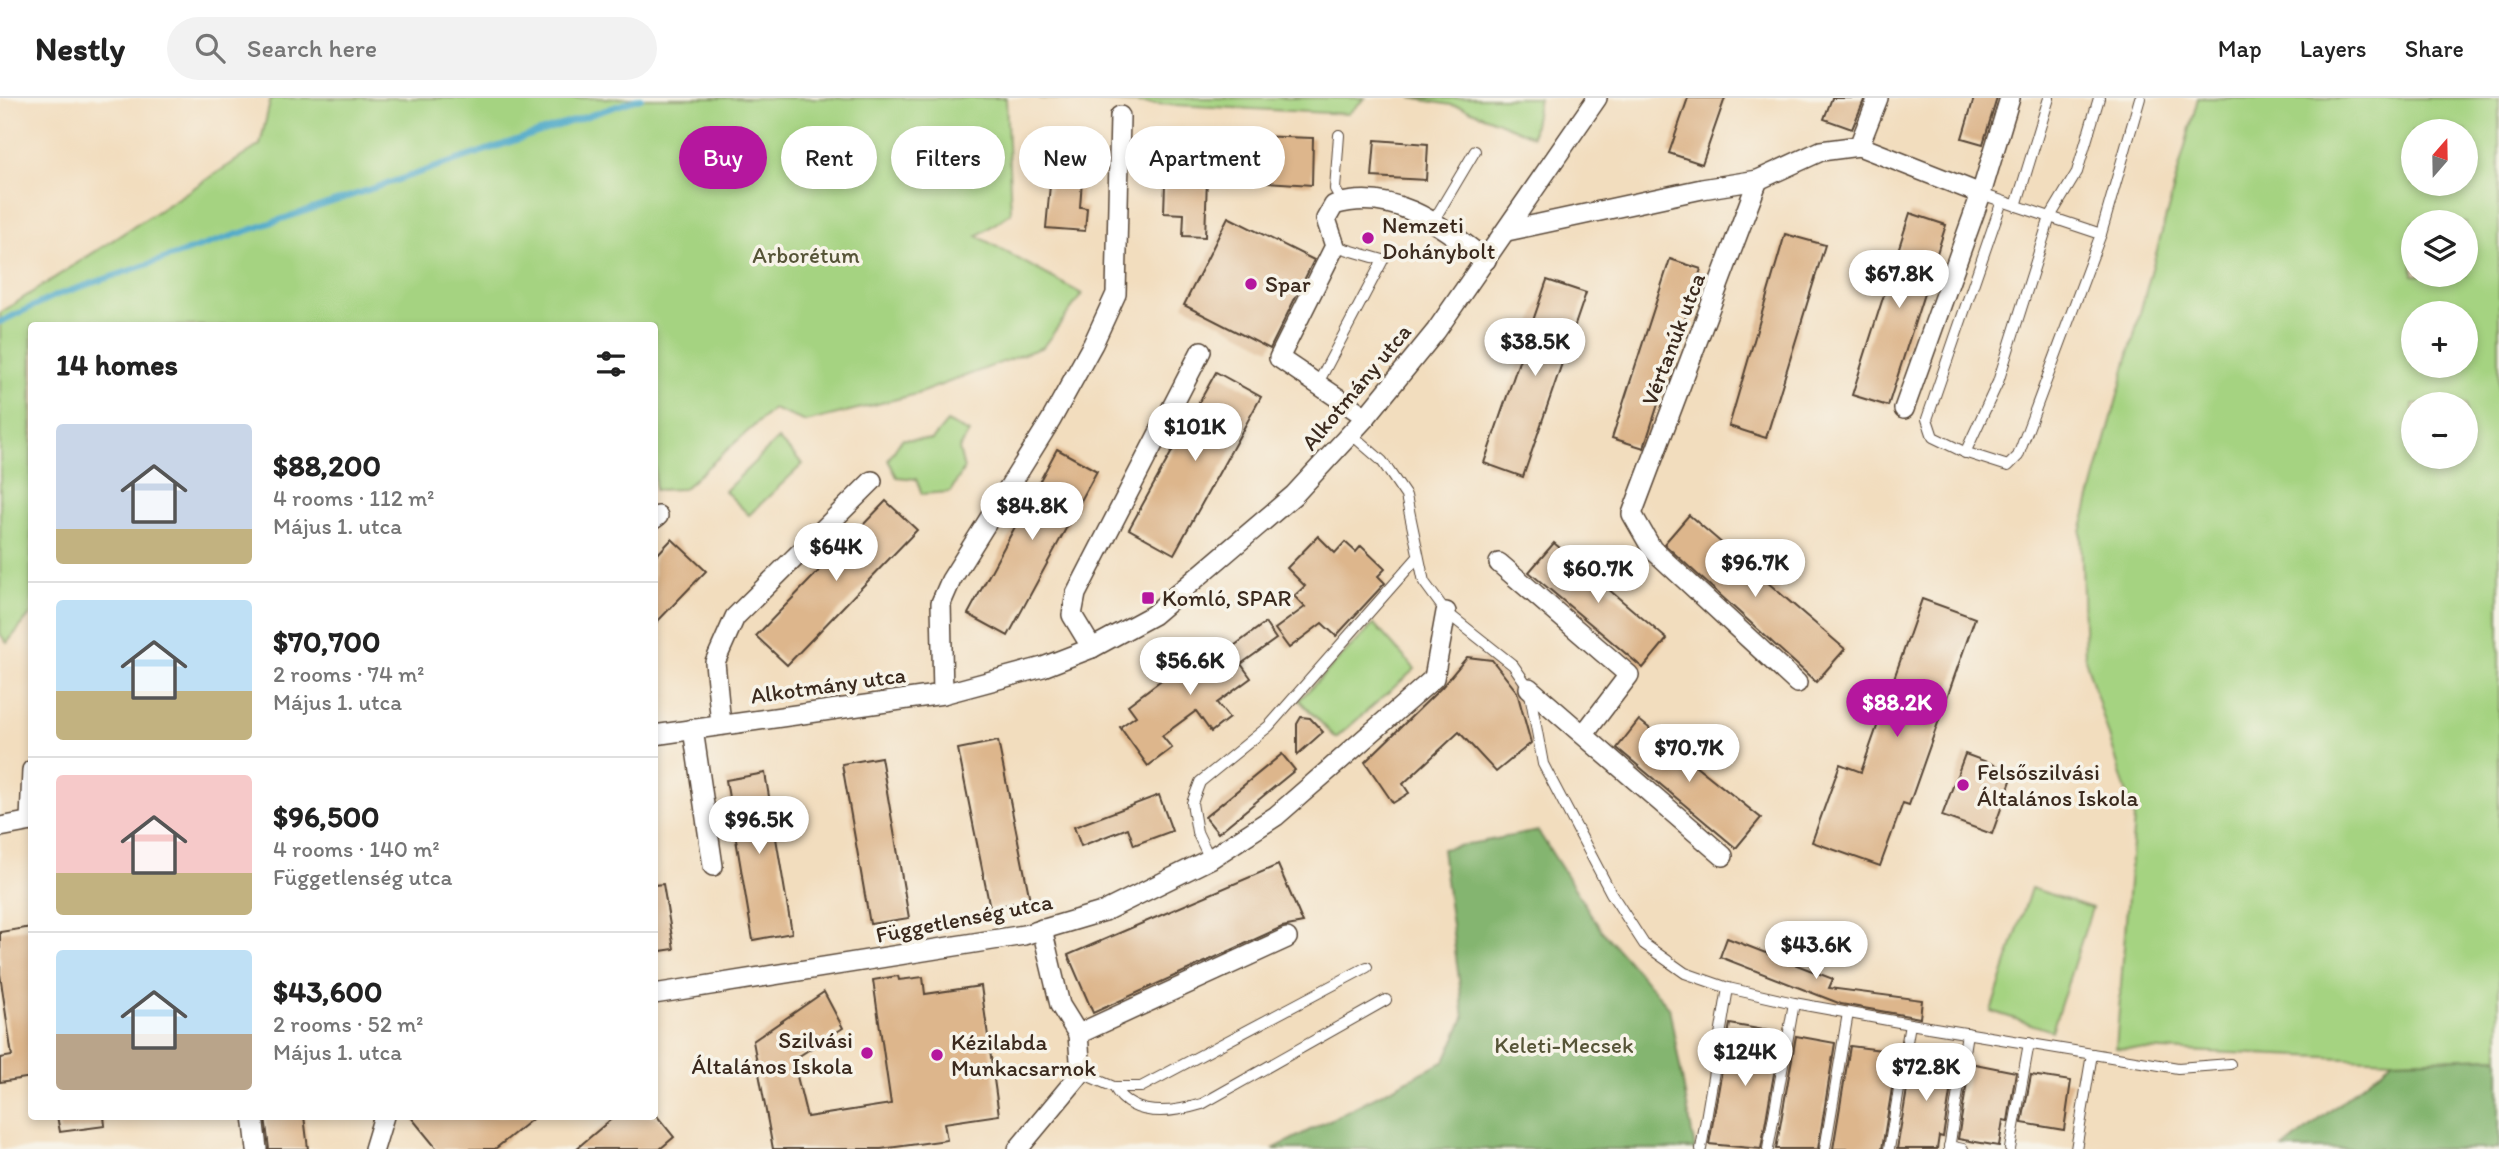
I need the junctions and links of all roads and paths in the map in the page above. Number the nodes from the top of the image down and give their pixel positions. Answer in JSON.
{"nodes":[{"id":1,"x":1597,"y":98,"type":"edge"},
{"id":2,"x":1878,"y":98,"type":"edge"},
{"id":3,"x":2010,"y":98,"type":"edge"},
{"id":4,"x":2049,"y":98,"type":"edge"},
{"id":5,"x":2099,"y":98,"type":"edge"},
{"id":6,"x":2140,"y":98,"type":"edge"},
{"id":7,"x":1119,"y":116,"type":"dead end"},
{"id":8,"x":1339,"y":135,"type":"dead end"},
{"id":9,"x":1859,"y":146,"type":"junction"},
{"id":10,"x":1475,"y":151,"type":"dead end"},
{"id":11,"x":1758,"y":180,"type":"junction"},
{"id":12,"x":1981,"y":194,"type":"junction"},
{"id":13,"x":2002,"y":201,"type":"junction"},
{"id":14,"x":1343,"y":202,"type":"junction"},
{"id":15,"x":2016,"y":206,"type":"junction"},
{"id":16,"x":2050,"y":217,"type":"junction"},
{"id":17,"x":1434,"y":220,"type":"junction"},
{"id":18,"x":1507,"y":231,"type":"junction"},
{"id":19,"x":2101,"y":234,"type":"junction"},
{"id":20,"x":1335,"y":246,"type":"junction"},
{"id":21,"x":1486,"y":260,"type":"junction"},
{"id":22,"x":1201,"y":351,"type":"dead end"},
{"id":23,"x":1317,"y":385,"type":"junction"},
{"id":24,"x":1903,"y":409,"type":"dead end"},
{"id":25,"x":1366,"y":417,"type":"junction"},
{"id":26,"x":1351,"y":434,"type":"junction"},
{"id":27,"x":1965,"y":453,"type":"junction"},
{"id":28,"x":872,"y":481,"type":"dead end"},
{"id":29,"x":1417,"y":558,"type":"junction"},
{"id":30,"x":1499,"y":564,"type":"dead end"},
{"id":31,"x":1446,"y":612,"type":"junction"},
{"id":32,"x":1092,"y":648,"type":"junction"},
{"id":33,"x":1797,"y":683,"type":"dead end"},
{"id":34,"x":1529,"y":688,"type":"junction"},
{"id":35,"x":943,"y":694,"type":"junction"},
{"id":36,"x":721,"y":725,"type":"junction"},
{"id":37,"x":693,"y":729,"type":"junction"},
{"id":38,"x":658,"y":734,"type":"edge"},
{"id":39,"x":1584,"y":734,"type":"junction"},
{"id":40,"x":28,"y":822,"type":"edge"},
{"id":41,"x":0,"y":827,"type":"edge"},
{"id":42,"x":1723,"y":856,"type":"dead end"},
{"id":43,"x":1210,"y":859,"type":"junction"},
{"id":44,"x":713,"y":866,"type":"dead end"},
{"id":45,"x":1042,"y":929,"type":"junction"},
{"id":46,"x":1287,"y":938,"type":"dead end"},
{"id":47,"x":1367,"y":967,"type":"dead end"},
{"id":48,"x":1728,"y":988,"type":"junction"},
{"id":49,"x":658,"y":993,"type":"edge"},
{"id":50,"x":1386,"y":1000,"type":"dead end"},
{"id":51,"x":1794,"y":1003,"type":"junction"},
{"id":52,"x":1848,"y":1013,"type":"junction"},
{"id":53,"x":1910,"y":1024,"type":"junction"},
{"id":54,"x":1967,"y":1033,"type":"junction"},
{"id":55,"x":1078,"y":1034,"type":"junction"},
{"id":56,"x":2029,"y":1043,"type":"junction"},
{"id":57,"x":2092,"y":1054,"type":"junction"},
{"id":58,"x":2230,"y":1064,"type":"dead end"},
{"id":59,"x":1081,"y":1073,"type":"junction"},
{"id":60,"x":1114,"y":1087,"type":"junction"},
{"id":61,"x":253,"y":1120,"type":"edge"},
{"id":62,"x":383,"y":1120,"type":"edge"},
{"id":63,"x":1949,"y":1148,"type":"edge"},
{"id":64,"x":257,"y":1149,"type":"edge"},
{"id":65,"x":374,"y":1149,"type":"edge"},
{"id":66,"x":1018,"y":1149,"type":"edge"},
{"id":67,"x":1701,"y":1149,"type":"edge"},
{"id":68,"x":1768,"y":1149,"type":"edge"},
{"id":69,"x":1825,"y":1149,"type":"edge"},
{"id":70,"x":1889,"y":1149,"type":"edge"},
{"id":71,"x":1963,"y":1149,"type":"edge"},
{"id":72,"x":2010,"y":1149,"type":"edge"},
{"id":73,"x":2076,"y":1149,"type":"edge"}],
"edges":[{"from":1,"to":18,"type":"street","name":"Alkotmány utca"},
{"from":2,"to":9,"type":"street"},
{"from":3,"to":12,"type":"street"},
{"from":4,"to":15,"type":"lane"},
{"from":5,"to":16,"type":"lane"},
{"from":6,"to":19,"type":"lane"},
{"from":7,"to":35,"type":"street"},
{"from":8,"to":14,"type":"lane"},
{"from":9,"to":11,"type":"street"},
{"from":9,"to":12,"type":"street"},
{"from":10,"to":17,"type":"lane"},
{"from":11,"to":18,"type":"street"},
{"from":11,"to":33,"type":"street","name":"Vértanúk utca"},
{"from":12,"to":13,"type":"lane"},
{"from":12,"to":24,"type":"street"},
{"from":13,"to":15,"type":"lane"},
{"from":13,"to":27,"type":"lane"},
{"from":14,"to":17,"type":"street"},
{"from":14,"to":20,"type":"street"},
{"from":15,"to":16,"type":"lane"},
{"from":16,"to":19,"type":"lane"},
{"from":16,"to":27,"type":"lane"},
{"from":17,"to":21,"type":"street"},
{"from":18,"to":21,"type":"street","name":"Alkotmány utca"},
{"from":19,"to":27,"type":"lane"},
{"from":20,"to":23,"type":"street"},
{"from":20,"to":23,"type":"lane"},
{"from":21,"to":25,"type":"street","name":"Alkotmány utca"},
{"from":22,"to":32,"type":"street"},
{"from":23,"to":25,"type":"street"},
{"from":25,"to":26,"type":"street","name":"Alkotmány utca"},
{"from":26,"to":29,"type":"lane"},
{"from":26,"to":32,"type":"street","name":"Alkotmány utca"},
{"from":28,"to":36,"type":"street","name":"Alkotmány utca"},
{"from":29,"to":31,"type":"lane"},
{"from":29,"to":43,"type":"lane"},
{"from":30,"to":39,"type":"street"},
{"from":31,"to":34,"type":"lane"},
{"from":31,"to":43,"type":"street","name":"Függetlenség utca"},
{"from":32,"to":35,"type":"street","name":"Alkotmány utca"},
{"from":34,"to":39,"type":"street"},
{"from":34,"to":48,"type":"lane"},
{"from":35,"to":36,"type":"street","name":"Alkotmány utca"},
{"from":36,"to":37,"type":"street","name":"Alkotmány utca"},
{"from":37,"to":38,"type":"street","name":"Alkotmány utca"},
{"from":37,"to":44,"type":"street"},
{"from":39,"to":42,"type":"street"},
{"from":40,"to":41,"type":"street"},
{"from":43,"to":45,"type":"street","name":"Függetlenség utca"},
{"from":45,"to":49,"type":"street","name":"Függetlenség utca"},
{"from":45,"to":55,"type":"street"},
{"from":46,"to":55,"type":"street"},
{"from":47,"to":60,"type":"lane"},
{"from":48,"to":51,"type":"lane"},
{"from":48,"to":67,"type":"lane"},
{"from":50,"to":60,"type":"lane"},
{"from":51,"to":52,"type":"lane"},
{"from":51,"to":68,"type":"lane"},
{"from":52,"to":53,"type":"lane"},
{"from":52,"to":69,"type":"lane"},
{"from":53,"to":54,"type":"lane"},
{"from":53,"to":70,"type":"lane"},
{"from":54,"to":56,"type":"lane"},
{"from":54,"to":63,"type":"lane"},
{"from":55,"to":59,"type":"street"},
{"from":56,"to":57,"type":"lane"},
{"from":56,"to":72,"type":"lane"},
{"from":57,"to":58,"type":"lane"},
{"from":57,"to":73,"type":"lane"},
{"from":59,"to":60,"type":"lane"},
{"from":59,"to":66,"type":"street"},
{"from":61,"to":64,"type":"street"},
{"from":62,"to":65,"type":"street"},
{"from":63,"to":71,"type":"lane"}]}
